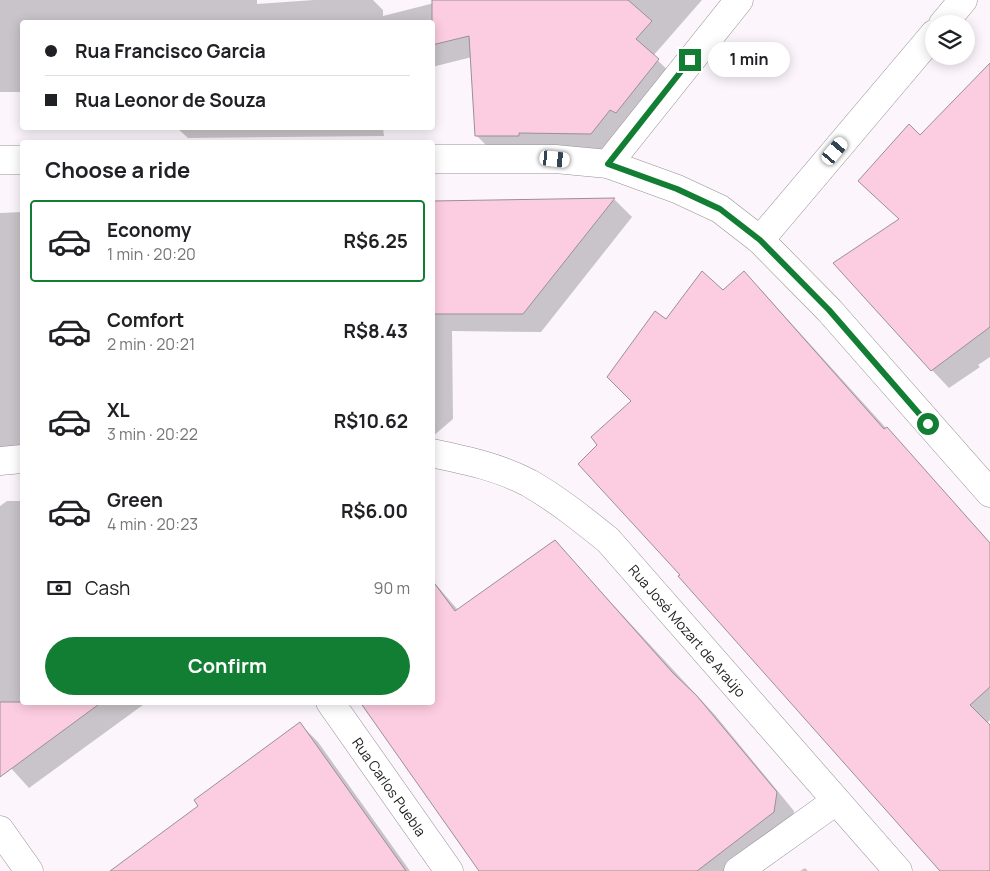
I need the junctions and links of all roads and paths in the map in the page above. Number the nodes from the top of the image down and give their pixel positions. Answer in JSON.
{"nodes":[{"id":1,"x":739,"y":0,"type":"edge"},
{"id":2,"x":963,"y":0,"type":"edge"},
{"id":3,"x":950,"y":15,"type":"edge"},
{"id":4,"x":925,"y":45,"type":"edge"},
{"id":5,"x":435,"y":159,"type":"edge"},
{"id":6,"x":0,"y":160,"type":"edge"},
{"id":7,"x":20,"y":160,"type":"edge"},
{"id":8,"x":608,"y":164,"type":"junction"},
{"id":9,"x":760,"y":240,"type":"junction"},
{"id":10,"x":435,"y":454,"type":"edge"},
{"id":11,"x":20,"y":459,"type":"edge"},
{"id":12,"x":0,"y":461,"type":"edge"},
{"id":13,"x":990,"y":493,"type":"edge"},
{"id":14,"x":332,"y":705,"type":"edge"},
{"id":15,"x":836,"y":801,"type":"junction"},
{"id":16,"x":0,"y":830,"type":"edge"},
{"id":17,"x":29,"y":871,"type":"edge"},
{"id":18,"x":449,"y":871,"type":"edge"},
{"id":19,"x":738,"y":871,"type":"edge"},
{"id":20,"x":898,"y":871,"type":"edge"}],
"edges":[{"from":1,"to":8,"type":"street"},
{"from":2,"to":3,"type":"street"},
{"from":4,"to":9,"type":"street"},
{"from":5,"to":8,"type":"street"},
{"from":6,"to":7,"type":"street"},
{"from":8,"to":9,"type":"street"},
{"from":9,"to":13,"type":"street"},
{"from":10,"to":15,"type":"street","name":"Rua José Mozart de Araújo"},
{"from":11,"to":12,"type":"street"},
{"from":14,"to":18,"type":"street","name":"Rua Carlos Puebla"},
{"from":15,"to":19,"type":"street"},
{"from":15,"to":20,"type":"street","name":"Rua José Mozart de Araújo"},
{"from":16,"to":17,"type":"street"}]}
